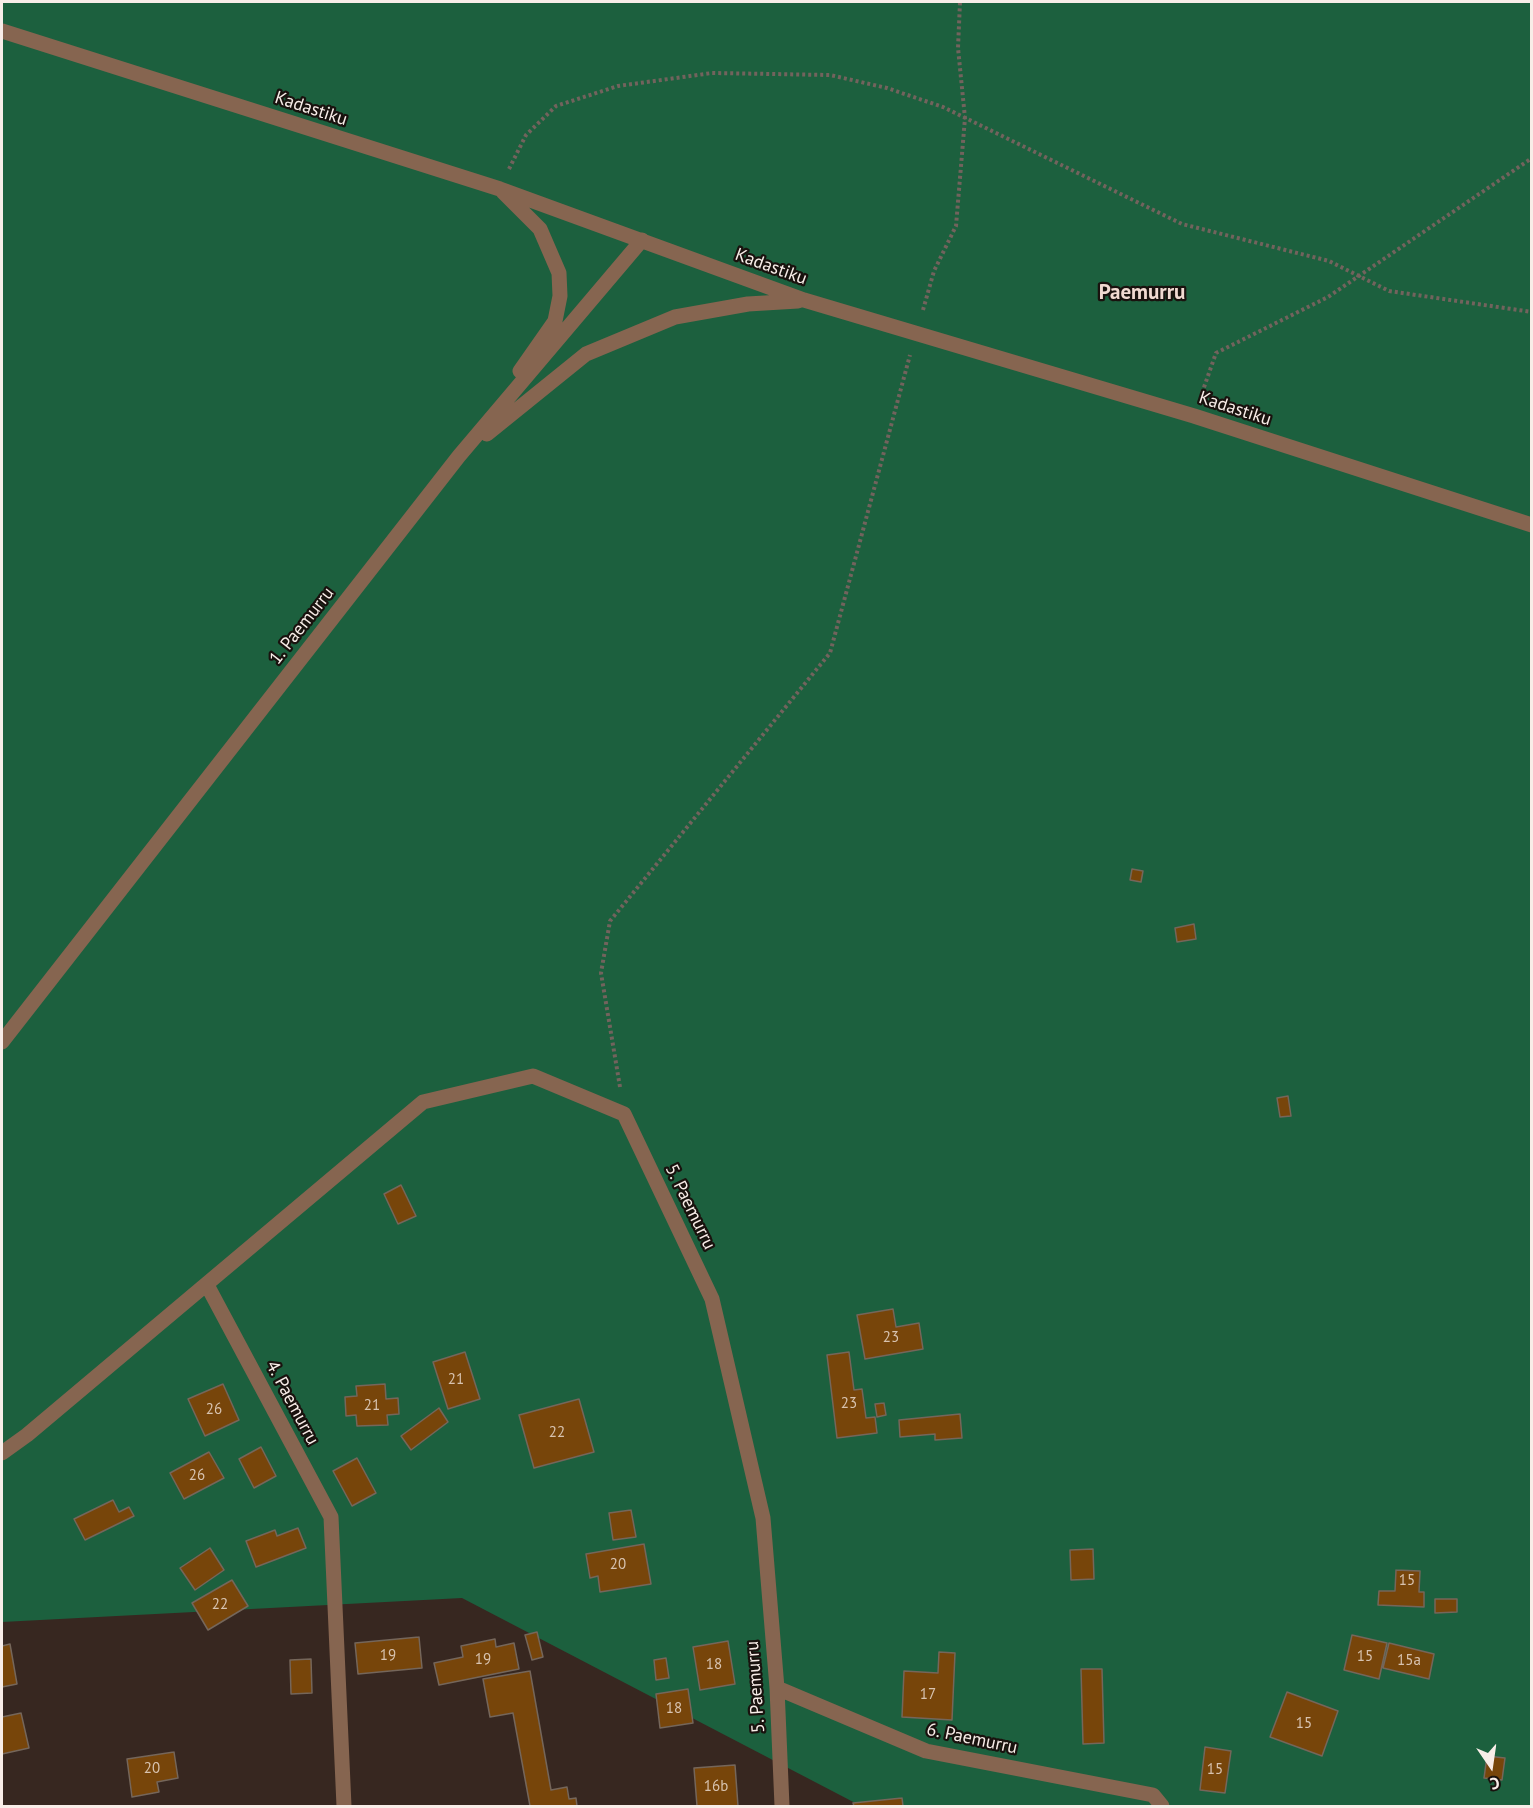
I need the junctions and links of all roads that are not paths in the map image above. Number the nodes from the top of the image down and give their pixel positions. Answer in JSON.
{"nodes":[{"id":1,"x":2,"y":31,"type":"edge"},
{"id":2,"x":500,"y":189,"type":"junction"},
{"id":3,"x":642,"y":240,"type":"junction"},
{"id":4,"x":804,"y":300,"type":"junction"},
{"id":5,"x":459,"y":456,"type":"junction"},
{"id":6,"x":1532,"y":525,"type":"edge"},
{"id":7,"x":2,"y":1042,"type":"edge"},
{"id":8,"x":207,"y":1285,"type":"junction"},
{"id":9,"x":2,"y":1453,"type":"edge"},
{"id":10,"x":777,"y":1688,"type":"junction"},
{"id":11,"x":344,"y":1806,"type":"edge"},
{"id":12,"x":782,"y":1806,"type":"edge"},
{"id":13,"x":1162,"y":1806,"type":"edge"}],
"edges":[{"from":1,"to":2,"type":"street","name":"Kadastiku"},
{"from":2,"to":3,"type":"street","name":"Kadastiku"},
{"from":2,"to":5,"type":"street"},
{"from":3,"to":4,"type":"street","name":"Kadastiku"},
{"from":3,"to":5,"type":"street","name":"1. Paemurru"},
{"from":4,"to":5,"type":"street"},
{"from":4,"to":6,"type":"street","name":"Kadastiku"},
{"from":5,"to":7,"type":"street","name":"1. Paemurru"},
{"from":8,"to":9,"type":"street"},
{"from":8,"to":10,"type":"street","name":"5. Paemurru"},
{"from":8,"to":11,"type":"street","name":"4. Paemurru"},
{"from":10,"to":12,"type":"street","name":"5. Paemurru"},
{"from":10,"to":13,"type":"street","name":"6. Paemurru"}]}
